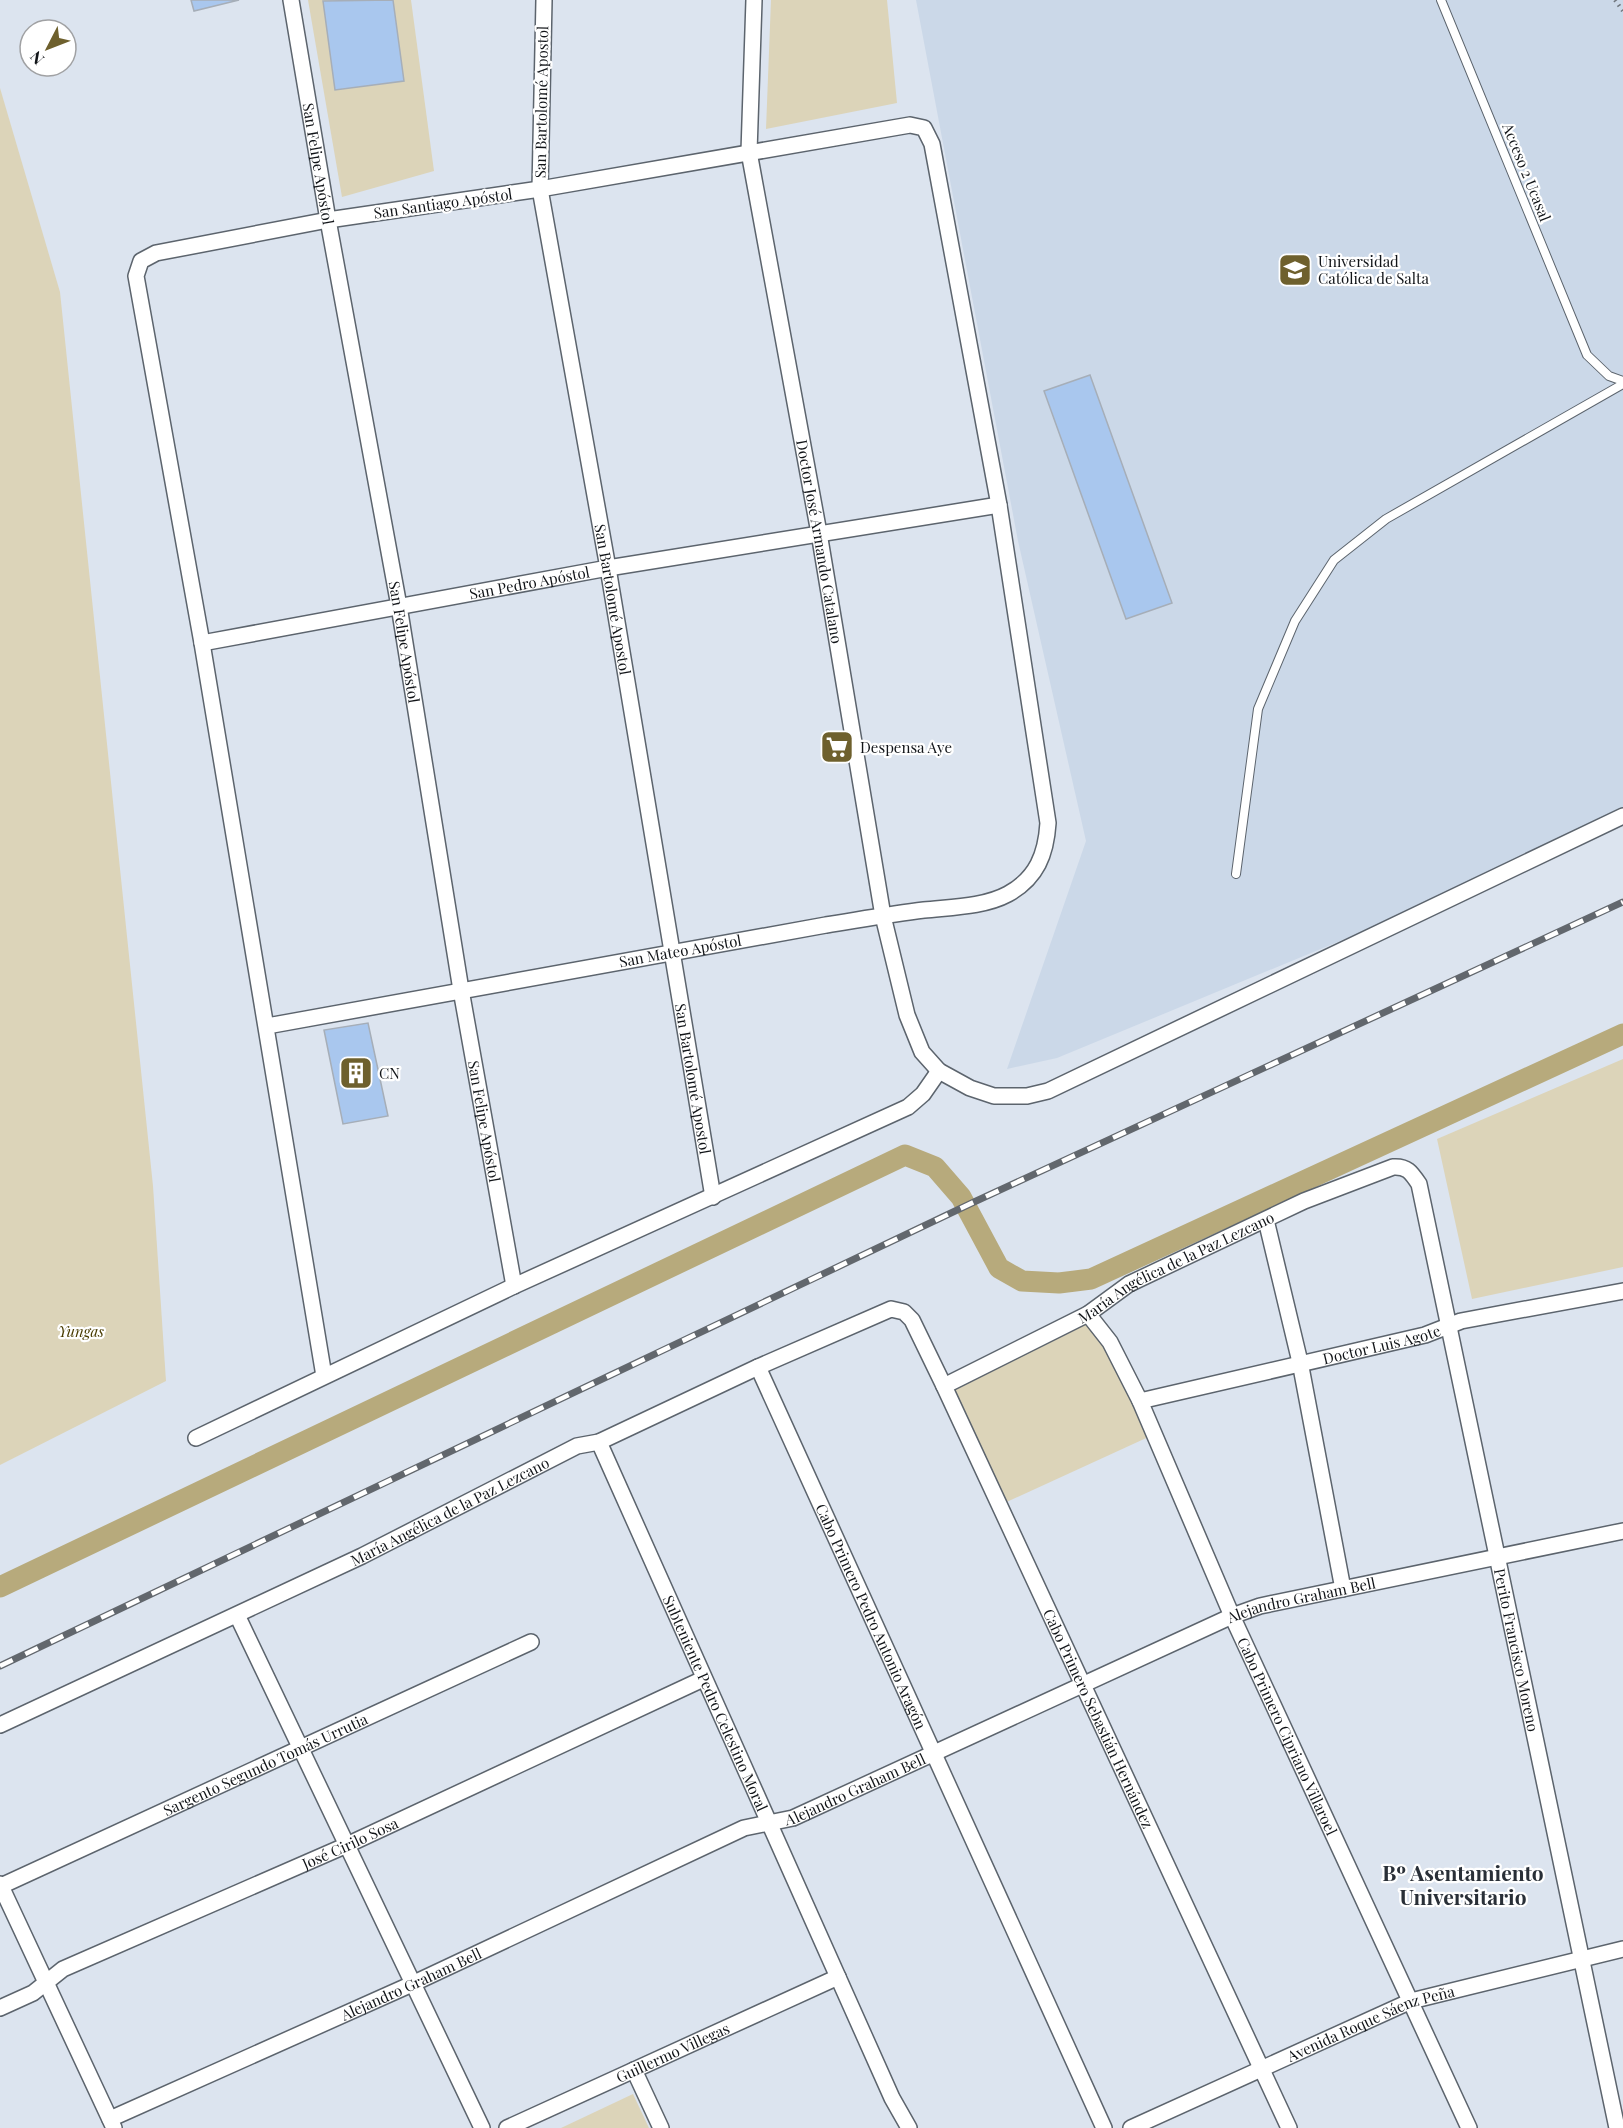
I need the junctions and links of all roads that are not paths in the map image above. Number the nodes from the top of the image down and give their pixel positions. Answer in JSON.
{"nodes":[{"id":1,"x":291,"y":0,"type":"edge"},
{"id":2,"x":544,"y":0,"type":"edge"},
{"id":3,"x":754,"y":0,"type":"edge"},
{"id":4,"x":1441,"y":0,"type":"edge"},
{"id":5,"x":924,"y":128,"type":"joint"},
{"id":6,"x":749,"y":152,"type":"junction"},
{"id":7,"x":540,"y":189,"type":"junction"},
{"id":8,"x":328,"y":220,"type":"junction"},
{"id":9,"x":1623,"y":383,"type":"edge"},
{"id":10,"x":999,"y":505,"type":"junction"},
{"id":11,"x":819,"y":533,"type":"junction"},
{"id":12,"x":608,"y":568,"type":"junction"},
{"id":13,"x":399,"y":606,"type":"junction"},
{"id":14,"x":202,"y":643,"type":"junction"},
{"id":15,"x":1623,"y":816,"type":"edge"},
{"id":16,"x":1236,"y":874,"type":"dead end"},
{"id":17,"x":883,"y":916,"type":"junction"},
{"id":18,"x":671,"y":951,"type":"junction"},
{"id":19,"x":461,"y":990,"type":"junction"},
{"id":20,"x":267,"y":1026,"type":"junction"},
{"id":21,"x":939,"y":1071,"type":"junction"},
{"id":22,"x":1412,"y":1172,"type":"joint"},
{"id":23,"x":713,"y":1197,"type":"junction"},
{"id":24,"x":1266,"y":1220,"type":"junction"},
{"id":25,"x":514,"y":1286,"type":"junction"},
{"id":26,"x":1623,"y":1291,"type":"edge"},
{"id":27,"x":904,"y":1312,"type":"joint"},
{"id":28,"x":1088,"y":1314,"type":"junction"},
{"id":29,"x":1448,"y":1326,"type":"junction"},
{"id":30,"x":1300,"y":1362,"type":"junction"},
{"id":31,"x":758,"y":1367,"type":"junction"},
{"id":32,"x":324,"y":1376,"type":"junction"},
{"id":33,"x":944,"y":1386,"type":"junction"},
{"id":34,"x":1140,"y":1401,"type":"junction"},
{"id":35,"x":196,"y":1438,"type":"dead end"},
{"id":36,"x":599,"y":1442,"type":"junction"},
{"id":37,"x":1623,"y":1531,"type":"edge"},
{"id":38,"x":1496,"y":1557,"type":"junction"},
{"id":39,"x":1343,"y":1589,"type":"junction"},
{"id":40,"x":237,"y":1615,"type":"junction"},
{"id":41,"x":1232,"y":1616,"type":"junction"},
{"id":42,"x":531,"y":1642,"type":"dead end"},
{"id":43,"x":703,"y":1679,"type":"junction"},
{"id":44,"x":1084,"y":1685,"type":"junction"},
{"id":45,"x":0,"y":1725,"type":"edge"},
{"id":46,"x":301,"y":1750,"type":"junction"},
{"id":47,"x":932,"y":1754,"type":"junction"},
{"id":48,"x":770,"y":1823,"type":"junction"},
{"id":49,"x":347,"y":1845,"type":"junction"},
{"id":50,"x":1,"y":1885,"type":"edge"},
{"id":51,"x":1623,"y":1949,"type":"edge"},
{"id":52,"x":1582,"y":1958,"type":"junction"},
{"id":53,"x":837,"y":1977,"type":"junction"},
{"id":54,"x":48,"y":1983,"type":"junction"},
{"id":55,"x":412,"y":1984,"type":"junction"},
{"id":56,"x":1411,"y":2001,"type":"junction"},
{"id":57,"x":0,"y":2008,"type":"edge"},
{"id":58,"x":634,"y":2070,"type":"junction"},
{"id":59,"x":1262,"y":2070,"type":"junction"},
{"id":60,"x":892,"y":2098,"type":"junction"},
{"id":61,"x":112,"y":2124,"type":"edge"},
{"id":62,"x":482,"y":2128,"type":"edge"},
{"id":63,"x":507,"y":2128,"type":"edge"},
{"id":64,"x":661,"y":2128,"type":"edge"},
{"id":65,"x":902,"y":2128,"type":"edge"},
{"id":66,"x":909,"y":2128,"type":"edge"},
{"id":67,"x":1104,"y":2128,"type":"edge"},
{"id":68,"x":1131,"y":2128,"type":"edge"},
{"id":69,"x":1289,"y":2128,"type":"edge"},
{"id":70,"x":1469,"y":2128,"type":"edge"},
{"id":71,"x":1617,"y":2128,"type":"edge"}],
"edges":[{"from":1,"to":8,"type":"street","name":"San Felipe Apóstol"},
{"from":2,"to":7,"type":"street","name":"San Bartolomé Apostol"},
{"from":3,"to":6,"type":"street","name":"Doctor José Armando Catalano"},
{"from":4,"to":9,"type":"lane","name":"Acceso 2 Ucasal"},
{"from":5,"to":6,"type":"street","name":"San Santiago Apóstol"},
{"from":5,"to":10,"type":"street","name":"San Mateo Apóstol"},
{"from":6,"to":7,"type":"street","name":"San Santiago Apóstol"},
{"from":6,"to":11,"type":"street","name":"Doctor José Armando Catalano"},
{"from":7,"to":8,"type":"street","name":"San Santiago Apóstol"},
{"from":7,"to":12,"type":"street","name":"San Bartolomé Apostol"},
{"from":8,"to":13,"type":"street","name":"San Felipe Apóstol"},
{"from":8,"to":14,"type":"street","name":"San Santiago Apóstol"},
{"from":9,"to":16,"type":"lane"},
{"from":10,"to":11,"type":"street","name":"San Pedro Apóstol"},
{"from":10,"to":17,"type":"street","name":"San Mateo Apóstol"},
{"from":11,"to":12,"type":"street","name":"San Pedro Apóstol"},
{"from":11,"to":17,"type":"street","name":"Doctor José Armando Catalano"},
{"from":12,"to":13,"type":"street","name":"San Pedro Apóstol"},
{"from":12,"to":18,"type":"street","name":"San Bartolomé Apostol"},
{"from":13,"to":14,"type":"street","name":"San Pedro Apóstol"},
{"from":13,"to":19,"type":"street","name":"San Felipe Apóstol"},
{"from":14,"to":20,"type":"street"},
{"from":15,"to":21,"type":"street"},
{"from":17,"to":18,"type":"street","name":"San Mateo Apóstol"},
{"from":17,"to":21,"type":"street","name":"Doctor José Armando Catalano"},
{"from":18,"to":19,"type":"street","name":"San Mateo Apóstol"},
{"from":18,"to":23,"type":"street","name":"San Bartolomé Apostol"},
{"from":19,"to":20,"type":"street","name":"San Mateo Apóstol"},
{"from":19,"to":25,"type":"street","name":"San Felipe Apóstol"},
{"from":20,"to":32,"type":"street"},
{"from":21,"to":23,"type":"street"},
{"from":22,"to":24,"type":"street","name":"María Angélica de la Paz Lezcano"},
{"from":22,"to":29,"type":"street","name":"Perito Francisco Moreno"},
{"from":23,"to":25,"type":"street"},
{"from":24,"to":28,"type":"street","name":"María Angélica de la Paz Lezcano"},
{"from":24,"to":30,"type":"street"},
{"from":25,"to":32,"type":"street"},
{"from":26,"to":29,"type":"street","name":"Doctor Luis Agote"},
{"from":27,"to":31,"type":"street","name":"María Angélica de la Paz Lezcano"},
{"from":27,"to":33,"type":"street","name":"Cabo Primero Sebastián Hernández"},
{"from":28,"to":33,"type":"street","name":"María Angélica de la Paz Lezcano"},
{"from":28,"to":34,"type":"street","name":"Cabo Primero Cipriano Villaroel"},
{"from":29,"to":30,"type":"street","name":"Doctor Luis Agote"},
{"from":29,"to":38,"type":"street","name":"Perito Francisco Moreno"},
{"from":30,"to":34,"type":"street","name":"Doctor Luis Agote"},
{"from":30,"to":39,"type":"street"},
{"from":31,"to":36,"type":"street","name":"María Angélica de la Paz Lezcano"},
{"from":31,"to":47,"type":"street","name":"Cabo Primero Pedro Antonio Aragón"},
{"from":32,"to":35,"type":"street"},
{"from":33,"to":44,"type":"street","name":"Cabo Primero Sebastián Hernández"},
{"from":34,"to":41,"type":"street","name":"Cabo Primero Cipriano Villaroel"},
{"from":36,"to":40,"type":"street","name":"María Angélica de la Paz Lezcano"},
{"from":36,"to":43,"type":"street","name":"Subteniente Pedro Celestino Moral"},
{"from":37,"to":38,"type":"street","name":"Alejandro Graham Bell"},
{"from":38,"to":39,"type":"street","name":"Alejandro Graham Bell"},
{"from":38,"to":52,"type":"street","name":"Perito Francisco Moreno"},
{"from":39,"to":41,"type":"street","name":"Alejandro Graham Bell"},
{"from":40,"to":45,"type":"street","name":"María Angélica de la Paz Lezcano"},
{"from":40,"to":46,"type":"street"},
{"from":41,"to":44,"type":"street","name":"Alejandro Graham Bell"},
{"from":41,"to":56,"type":"street","name":"Cabo Primero Cipriano Villaroel"},
{"from":42,"to":46,"type":"street","name":"Sargento Segundo Tomás Urrutia"},
{"from":43,"to":48,"type":"street","name":"Subteniente Pedro Celestino Moral"},
{"from":43,"to":49,"type":"street","name":"José Cirilo Sosa"},
{"from":44,"to":47,"type":"street","name":"Alejandro Graham Bell"},
{"from":44,"to":59,"type":"street","name":"Cabo Primero Sebastián Hernández"},
{"from":46,"to":49,"type":"street"},
{"from":46,"to":50,"type":"street","name":"Sargento Segundo Tomás Urrutia"},
{"from":47,"to":48,"type":"street","name":"Alejandro Graham Bell"},
{"from":47,"to":67,"type":"street","name":"Cabo Primero Pedro Antonio Aragón"},
{"from":48,"to":53,"type":"street","name":"Subteniente Pedro Celestino Moral"},
{"from":48,"to":55,"type":"street","name":"Alejandro Graham Bell"},
{"from":49,"to":54,"type":"street","name":"José Cirilo Sosa"},
{"from":49,"to":55,"type":"street"},
{"from":50,"to":54,"type":"street"},
{"from":51,"to":52,"type":"street","name":"Avenida Roque Sáenz Peña"},
{"from":52,"to":56,"type":"street","name":"Avenida Roque Sáenz Peña"},
{"from":52,"to":71,"type":"street","name":"Perito Francisco Moreno"},
{"from":53,"to":58,"type":"street","name":"Guillermo Villegas"},
{"from":53,"to":60,"type":"street","name":"Subteniente Pedro Celestino Moral"},
{"from":54,"to":57,"type":"street","name":"José Cirilo Sosa"},
{"from":54,"to":61,"type":"street"},
{"from":55,"to":61,"type":"street","name":"Alejandro Graham Bell"},
{"from":55,"to":62,"type":"street"},
{"from":56,"to":59,"type":"street","name":"Avenida Roque Sáenz Peña"},
{"from":56,"to":70,"type":"street","name":"Cabo Primero Cipriano Villaroel"},
{"from":58,"to":63,"type":"street","name":"Guillermo Villegas"},
{"from":58,"to":64,"type":"street"},
{"from":59,"to":68,"type":"street","name":"Avenida Roque Sáenz Peña"},
{"from":59,"to":69,"type":"street","name":"Cabo Primero Sebastián Hernández"},
{"from":60,"to":65,"type":"street"},
{"from":60,"to":66,"type":"street","name":"Subteniente Pedro Celestino Moral"}]}
